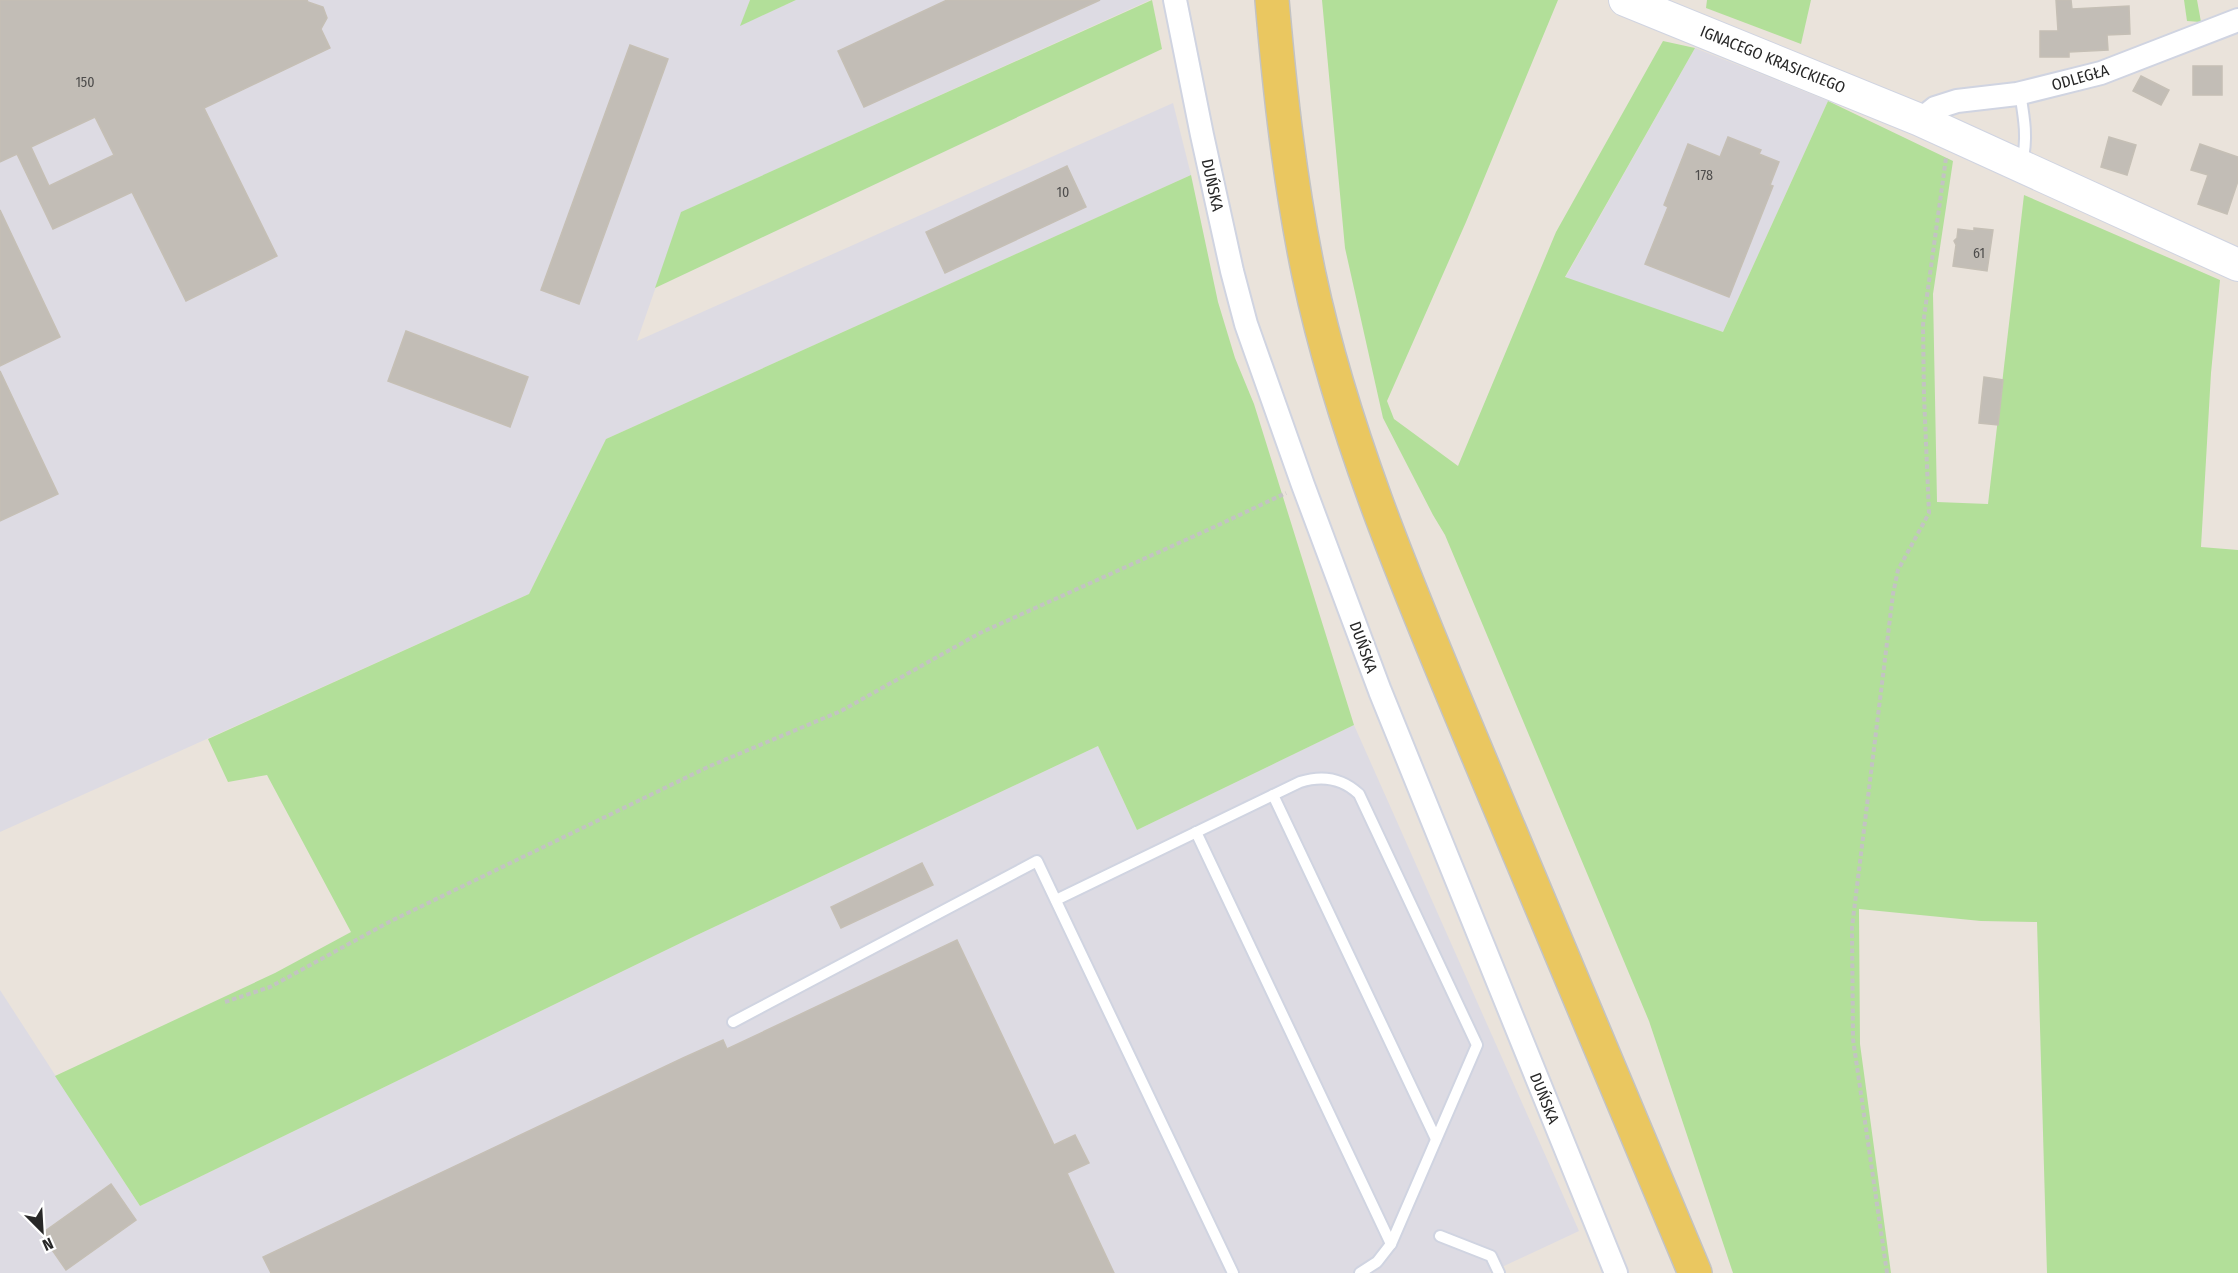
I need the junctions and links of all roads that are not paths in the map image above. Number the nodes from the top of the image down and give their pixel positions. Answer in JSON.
{"nodes":[{"id":1,"x":1175,"y":0,"type":"edge"},
{"id":2,"x":1272,"y":0,"type":"edge"},
{"id":3,"x":1625,"y":0,"type":"edge"},
{"id":4,"x":2238,"y":20,"type":"edge"},
{"id":5,"x":2020,"y":93,"type":"junction"},
{"id":6,"x":1920,"y":120,"type":"junction"},
{"id":7,"x":2022,"y":166,"type":"junction"},
{"id":8,"x":2238,"y":265,"type":"edge"},
{"id":9,"x":1273,"y":795,"type":"junction"},
{"id":10,"x":1196,"y":832,"type":"junction"},
{"id":11,"x":1056,"y":900,"type":"junction"},
{"id":12,"x":733,"y":1022,"type":"dead end"},
{"id":13,"x":1436,"y":1139,"type":"junction"},
{"id":14,"x":1440,"y":1236,"type":"dead end"},
{"id":15,"x":1391,"y":1244,"type":"junction"},
{"id":16,"x":1233,"y":1273,"type":"edge"},
{"id":17,"x":1360,"y":1273,"type":"edge"},
{"id":18,"x":1499,"y":1273,"type":"edge"},
{"id":19,"x":1616,"y":1273,"type":"edge"},
{"id":20,"x":1695,"y":1273,"type":"edge"}],
"edges":[{"from":1,"to":19,"type":"street","name":"DUŃSKA"},
{"from":2,"to":20,"type":"main road"},
{"from":3,"to":6,"type":"street","name":"IGNACEGO KRASICKIEGO"},
{"from":4,"to":5,"type":"street","name":"ODLEGŁA"},
{"from":5,"to":6,"type":"street","name":"ODLEGŁA"},
{"from":5,"to":7,"type":"lane"},
{"from":6,"to":7,"type":"street","name":"IGNACEGO KRASICKIEGO"},
{"from":7,"to":8,"type":"street","name":"IGNACEGO KRASICKIEGO"},
{"from":9,"to":10,"type":"lane"},
{"from":9,"to":13,"type":"lane"},
{"from":9,"to":13,"type":"lane"},
{"from":10,"to":11,"type":"lane"},
{"from":10,"to":15,"type":"lane"},
{"from":11,"to":12,"type":"lane"},
{"from":11,"to":16,"type":"lane"},
{"from":13,"to":15,"type":"lane"},
{"from":14,"to":18,"type":"lane"},
{"from":15,"to":17,"type":"lane"}]}
